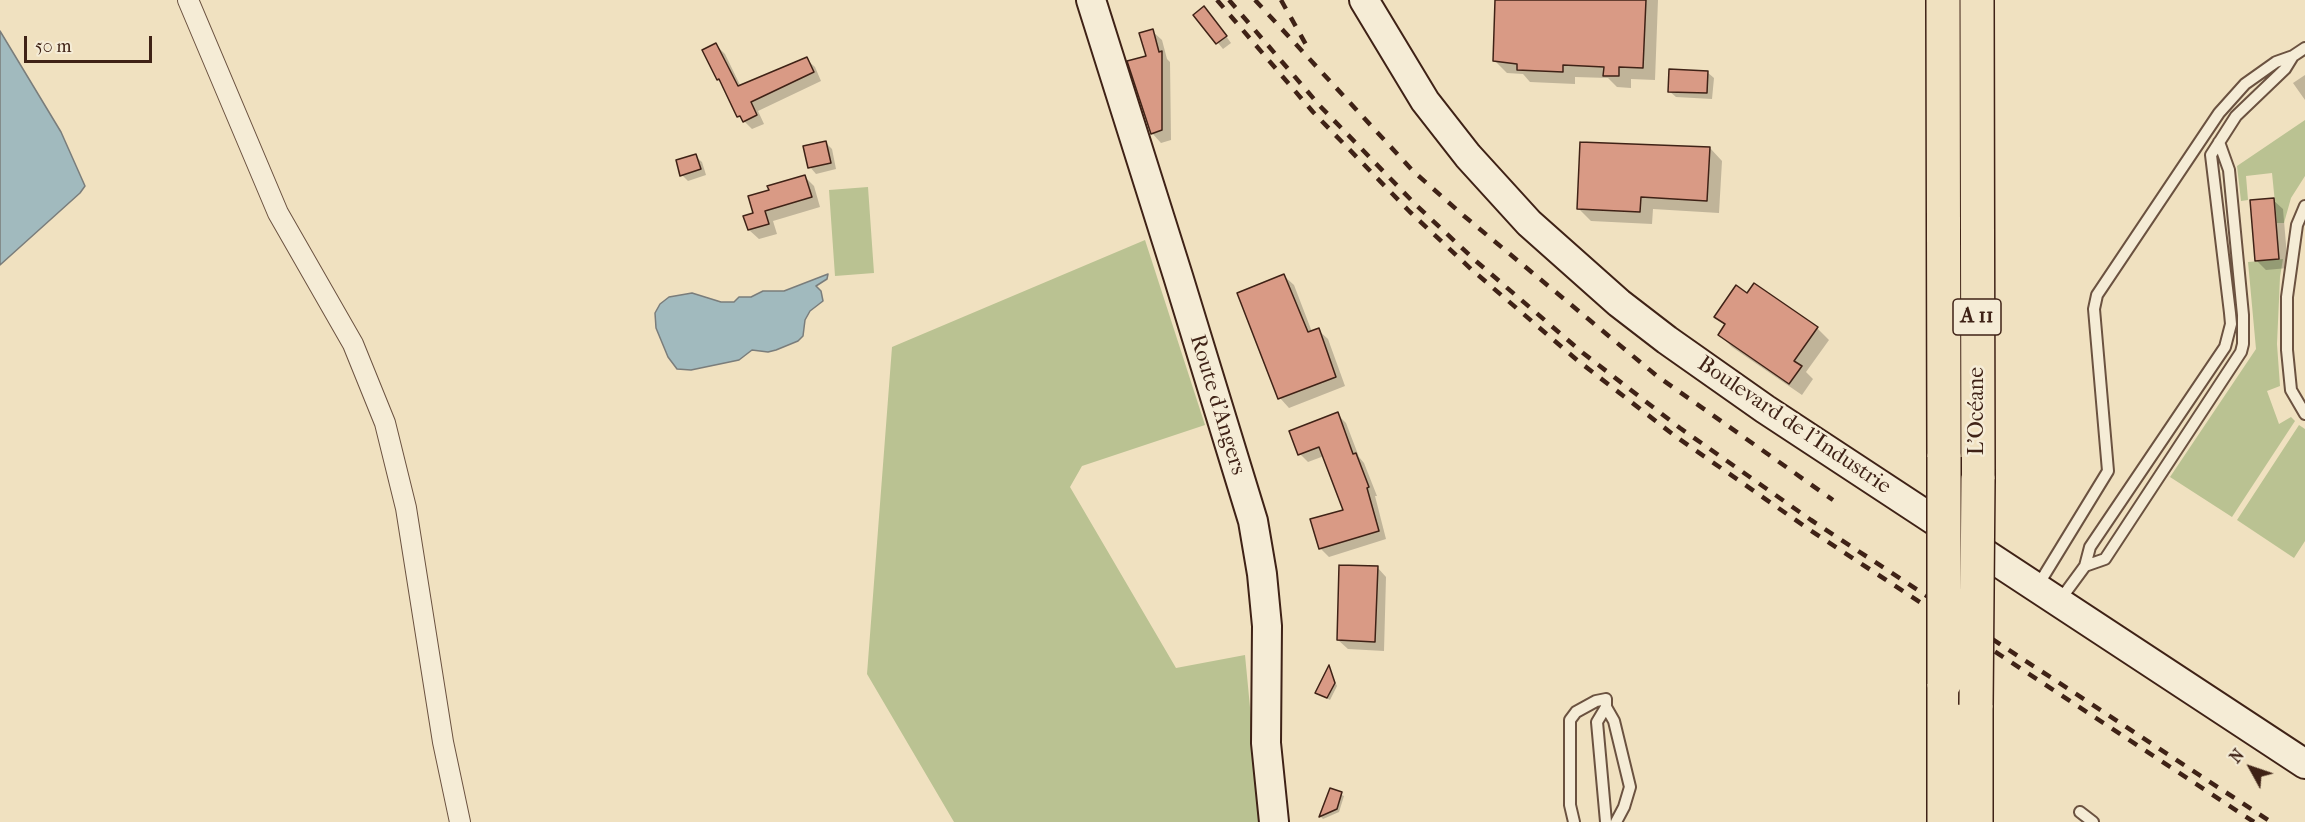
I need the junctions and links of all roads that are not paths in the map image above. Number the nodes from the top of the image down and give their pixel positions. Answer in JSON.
{"nodes":[{"id":1,"x":188,"y":0,"type":"edge"},
{"id":2,"x":1091,"y":0,"type":"edge"},
{"id":3,"x":1364,"y":0,"type":"edge"},
{"id":4,"x":1943,"y":0,"type":"edge"},
{"id":5,"x":1977,"y":0,"type":"edge"},
{"id":6,"x":2305,"y":48,"type":"edge"},
{"id":7,"x":2293,"y":56,"type":"junction"},
{"id":8,"x":2219,"y":142,"type":"junction"},
{"id":9,"x":2196,"y":145,"type":"junction"},
{"id":10,"x":2211,"y":155,"type":"junction"},
{"id":11,"x":2305,"y":206,"type":"edge"},
{"id":12,"x":2305,"y":414,"type":"edge"},
{"id":13,"x":2085,"y":566,"type":"junction"},
{"id":14,"x":2047,"y":596,"type":"junction"},
{"id":15,"x":1606,"y":703,"type":"junction"},
{"id":16,"x":2305,"y":764,"type":"edge"},
{"id":17,"x":2080,"y":812,"type":"dead end"},
{"id":18,"x":460,"y":822,"type":"edge"},
{"id":19,"x":1274,"y":822,"type":"edge"},
{"id":20,"x":1574,"y":822,"type":"edge"},
{"id":21,"x":1605,"y":822,"type":"edge"},
{"id":22,"x":1616,"y":822,"type":"edge"},
{"id":23,"x":1944,"y":822,"type":"edge"},
{"id":24,"x":1976,"y":822,"type":"edge"},
{"id":25,"x":2093,"y":822,"type":"edge"}],
"edges":[{"from":1,"to":18,"type":"street"},
{"from":2,"to":19,"type":"street","name":"Route d'Angers"},
{"from":3,"to":14,"type":"street","name":"Boulevard de l'Industrie"},
{"from":4,"to":23,"type":"highway","name":"L’Océane","number":"A 11","bridge":true},
{"from":5,"to":24,"type":"highway","name":"L’Océane","number":"A 11","bridge":true},
{"from":6,"to":7,"type":"lane"},
{"from":7,"to":8,"type":"lane"},
{"from":7,"to":9,"type":"lane"},
{"from":8,"to":10,"type":"lane"},
{"from":8,"to":13,"type":"lane"},
{"from":9,"to":10,"type":"lane"},
{"from":9,"to":14,"type":"lane"},
{"from":10,"to":13,"type":"lane"},
{"from":11,"to":12,"type":"lane"},
{"from":13,"to":14,"type":"lane"},
{"from":14,"to":16,"type":"street","name":"Boulevard de l'Industrie"},
{"from":15,"to":20,"type":"lane"},
{"from":15,"to":21,"type":"lane"},
{"from":15,"to":22,"type":"lane"},
{"from":17,"to":25,"type":"lane"}]}
